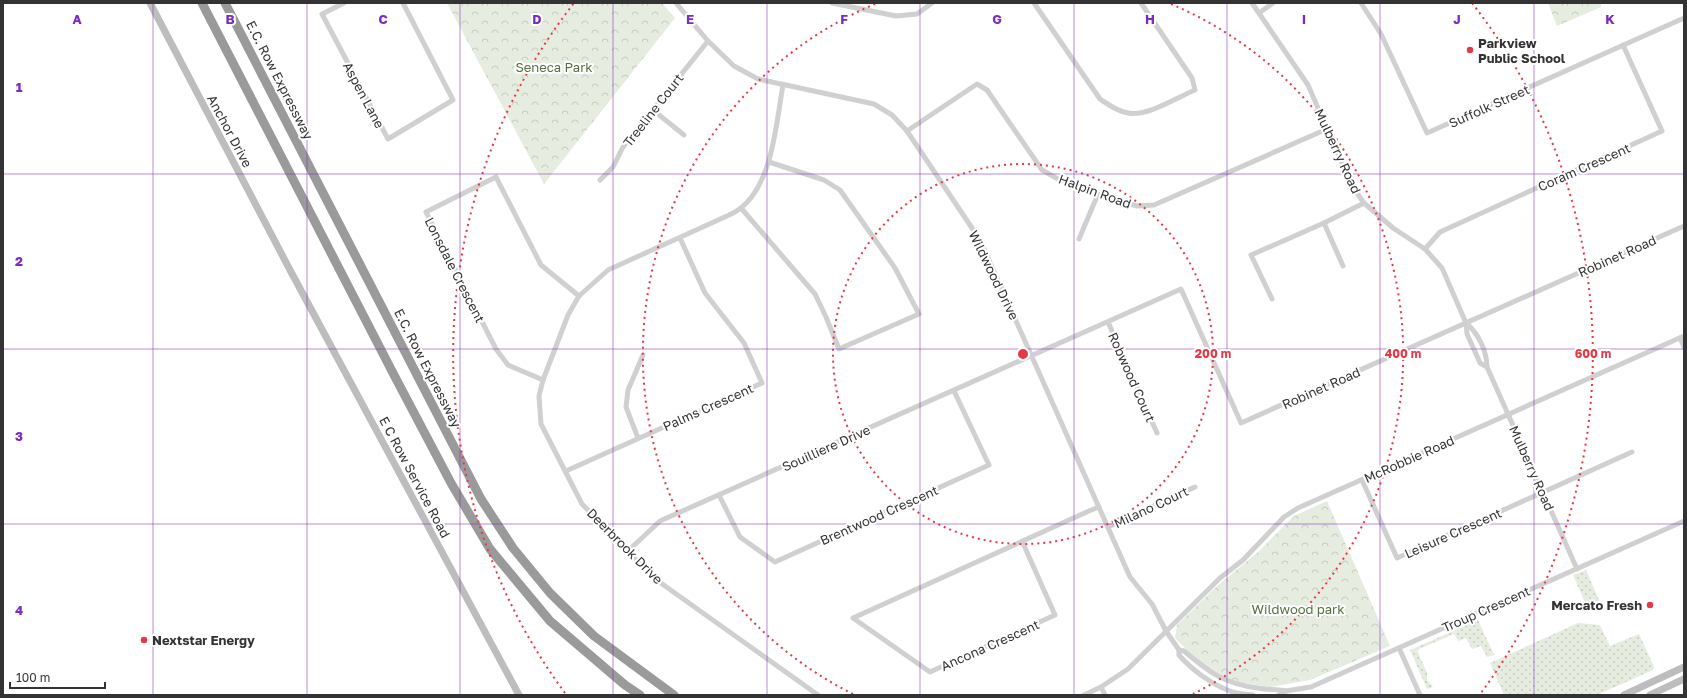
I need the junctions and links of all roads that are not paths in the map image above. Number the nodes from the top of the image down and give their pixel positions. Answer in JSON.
{"nodes":[{"id":1,"x":150,"y":3,"type":"edge"},
{"id":2,"x":202,"y":3,"type":"edge"},
{"id":3,"x":225,"y":3,"type":"edge"},
{"id":4,"x":344,"y":3,"type":"edge"},
{"id":5,"x":403,"y":3,"type":"edge"},
{"id":6,"x":676,"y":3,"type":"edge"},
{"id":7,"x":832,"y":3,"type":"edge"},
{"id":8,"x":932,"y":3,"type":"edge"},
{"id":9,"x":1034,"y":3,"type":"edge"},
{"id":10,"x":1141,"y":3,"type":"edge"},
{"id":11,"x":1252,"y":3,"type":"edge"},
{"id":12,"x":1273,"y":3,"type":"edge"},
{"id":13,"x":1361,"y":3,"type":"edge"},
{"id":14,"x":1259,"y":13,"type":"junction"},
{"id":15,"x":1684,"y":18,"type":"edge"},
{"id":16,"x":708,"y":40,"type":"junction"},
{"id":17,"x":1623,"y":46,"type":"junction"},
{"id":18,"x":783,"y":84,"type":"junction"},
{"id":19,"x":653,"y":110,"type":"junction"},
{"id":20,"x":1327,"y":129,"type":"junction"},
{"id":21,"x":907,"y":131,"type":"junction"},
{"id":22,"x":684,"y":135,"type":"dead end"},
{"id":23,"x":769,"y":162,"type":"junction"},
{"id":24,"x":600,"y":180,"type":"dead end"},
{"id":25,"x":1098,"y":194,"type":"junction"},
{"id":26,"x":1364,"y":203,"type":"junction"},
{"id":27,"x":741,"y":208,"type":"junction"},
{"id":28,"x":1324,"y":223,"type":"junction"},
{"id":29,"x":1684,"y":226,"type":"edge"},
{"id":30,"x":680,"y":238,"type":"junction"},
{"id":31,"x":1079,"y":238,"type":"dead end"},
{"id":32,"x":1425,"y":249,"type":"junction"},
{"id":33,"x":1343,"y":266,"type":"dead end"},
{"id":34,"x":290,"y":270,"type":"joint"},
{"id":35,"x":579,"y":296,"type":"junction"},
{"id":36,"x":1272,"y":299,"type":"dead end"},
{"id":37,"x":1108,"y":322,"type":"junction"},
{"id":38,"x":1466,"y":323,"type":"junction"},
{"id":39,"x":1682,"y":337,"type":"edge"},
{"id":40,"x":1684,"y":347,"type":"edge"},
{"id":41,"x":643,"y":355,"type":"dead end"},
{"id":42,"x":1032,"y":356,"type":"junction"},
{"id":43,"x":1487,"y":367,"type":"junction"},
{"id":44,"x":543,"y":380,"type":"junction"},
{"id":45,"x":954,"y":391,"type":"junction"},
{"id":46,"x":1508,"y":415,"type":"junction"},
{"id":47,"x":1157,"y":433,"type":"dead end"},
{"id":48,"x":638,"y":438,"type":"junction"},
{"id":49,"x":1632,"y":452,"type":"dead end"},
{"id":50,"x":566,"y":471,"type":"junction"},
{"id":51,"x":1362,"y":480,"type":"junction"},
{"id":52,"x":1195,"y":487,"type":"dead end"},
{"id":53,"x":1543,"y":492,"type":"junction"},
{"id":54,"x":719,"y":495,"type":"junction"},
{"id":55,"x":1099,"y":507,"type":"junction"},
{"id":56,"x":1684,"y":521,"type":"edge"},
{"id":57,"x":1108,"y":527,"type":"junction"},
{"id":58,"x":1022,"y":541,"type":"junction"},
{"id":59,"x":628,"y":552,"type":"junction"},
{"id":60,"x":1577,"y":569,"type":"junction"},
{"id":61,"x":1166,"y":631,"type":"junction"},
{"id":62,"x":1399,"y":648,"type":"junction"},
{"id":63,"x":1179,"y":650,"type":"junction"},
{"id":64,"x":1684,"y":667,"type":"edge"},
{"id":65,"x":1684,"y":679,"type":"edge"},
{"id":66,"x":1101,"y":687,"type":"junction"},
{"id":67,"x":1286,"y":691,"type":"junction"},
{"id":68,"x":1302,"y":692,"type":"edge"},
{"id":69,"x":1293,"y":693,"type":"edge"},
{"id":70,"x":519,"y":695,"type":"edge"},
{"id":71,"x":640,"y":695,"type":"edge"},
{"id":72,"x":674,"y":695,"type":"edge"},
{"id":73,"x":818,"y":695,"type":"edge"},
{"id":74,"x":1084,"y":695,"type":"edge"},
{"id":75,"x":1105,"y":695,"type":"edge"},
{"id":76,"x":1252,"y":695,"type":"edge"},
{"id":77,"x":1279,"y":695,"type":"edge"},
{"id":78,"x":1420,"y":695,"type":"edge"},
{"id":79,"x":1624,"y":695,"type":"edge"},
{"id":80,"x":1650,"y":695,"type":"edge"}],
"edges":[{"from":1,"to":34,"type":"street","name":"Anchor Drive"},
{"from":2,"to":71,"type":"highway"},
{"from":3,"to":72,"type":"highway","name":"E.C. Row Expressway"},
{"from":4,"to":5,"type":"street","name":"Aspen Lane"},
{"from":6,"to":16,"type":"street","name":"Wildwood Drive"},
{"from":7,"to":8,"type":"street"},
{"from":9,"to":10,"type":"street"},
{"from":11,"to":14,"type":"street","name":"Mulberry Road"},
{"from":12,"to":14,"type":"street"},
{"from":13,"to":17,"type":"street","name":"Suffolk Street"},
{"from":14,"to":20,"type":"street","name":"Mulberry Road"},
{"from":15,"to":17,"type":"street","name":"Suffolk Street"},
{"from":16,"to":18,"type":"street","name":"Wildwood Drive"},
{"from":16,"to":19,"type":"street","name":"Treeline Court"},
{"from":17,"to":32,"type":"street","name":"Coram Crescent"},
{"from":18,"to":21,"type":"street","name":"Wildwood Drive"},
{"from":18,"to":23,"type":"street","name":"Deerbrook Drive"},
{"from":19,"to":22,"type":"street"},
{"from":19,"to":24,"type":"street","name":"Treeline Court"},
{"from":20,"to":25,"type":"street","name":"Halpin Road"},
{"from":20,"to":26,"type":"street","name":"Mulberry Road"},
{"from":21,"to":25,"type":"street","name":"Halpin Road"},
{"from":21,"to":42,"type":"street","name":"Wildwood Drive"},
{"from":23,"to":27,"type":"street","name":"Deerbrook Drive"},
{"from":23,"to":27,"type":"street"},
{"from":25,"to":31,"type":"street"},
{"from":26,"to":28,"type":"street"},
{"from":26,"to":32,"type":"street","name":"Mulberry Road"},
{"from":27,"to":30,"type":"street","name":"Deerbrook Drive"},
{"from":28,"to":33,"type":"street"},
{"from":28,"to":36,"type":"street"},
{"from":29,"to":38,"type":"street","name":"Robinet Road"},
{"from":30,"to":35,"type":"street","name":"Deerbrook Drive"},
{"from":30,"to":48,"type":"street","name":"Palms Crescent"},
{"from":32,"to":38,"type":"street","name":"Mulberry Road"},
{"from":34,"to":70,"type":"street","name":"E C Row Service Road"},
{"from":35,"to":44,"type":"street","name":"Deerbrook Drive"},
{"from":35,"to":44,"type":"street","name":"Lonsdale Crescent"},
{"from":37,"to":38,"type":"street","name":"Robinet Road"},
{"from":37,"to":42,"type":"street","name":"Robinet Road"},
{"from":37,"to":47,"type":"street","name":"Robwood Court"},
{"from":38,"to":43,"type":"street","name":"Mulberry Road"},
{"from":38,"to":43,"type":"street","name":"Mulberry Road"},
{"from":39,"to":40,"type":"street"},
{"from":39,"to":46,"type":"street","name":"McRobbie Road"},
{"from":41,"to":48,"type":"street"},
{"from":42,"to":45,"type":"street","name":"Souilliere Drive"},
{"from":42,"to":55,"type":"street","name":"Wildwood Drive"},
{"from":43,"to":46,"type":"street","name":"Mulberry Road"},
{"from":44,"to":50,"type":"street","name":"Deerbrook Drive"},
{"from":45,"to":54,"type":"street","name":"Souilliere Drive"},
{"from":45,"to":54,"type":"street","name":"Brentwood Crescent"},
{"from":46,"to":51,"type":"street","name":"McRobbie Road"},
{"from":46,"to":53,"type":"street","name":"Mulberry Road"},
{"from":48,"to":50,"type":"street","name":"Palms Crescent"},
{"from":49,"to":53,"type":"street"},
{"from":50,"to":59,"type":"street","name":"Deerbrook Drive"},
{"from":51,"to":53,"type":"street","name":"Leisure Crescent"},
{"from":51,"to":61,"type":"street","name":"McRobbie Road"},
{"from":52,"to":57,"type":"street","name":"Milano Court"},
{"from":53,"to":60,"type":"street","name":"Mulberry Road"},
{"from":54,"to":59,"type":"street","name":"Souilliere Drive"},
{"from":55,"to":57,"type":"street","name":"Wildwood Drive"},
{"from":55,"to":58,"type":"street","name":"Ancona Crescent"},
{"from":56,"to":60,"type":"street","name":"Troup Crescent"},
{"from":57,"to":61,"type":"street","name":"Wildwood Drive"},
{"from":58,"to":58,"type":"street","name":"Ancona Crescent"},
{"from":59,"to":73,"type":"street","name":"Deerbrook Drive"},
{"from":60,"to":62,"type":"street","name":"Troup Crescent"},
{"from":61,"to":63,"type":"street","name":"Wildwood Drive"},
{"from":61,"to":66,"type":"street","name":"McRobbie Road"},
{"from":62,"to":68,"type":"street","name":"Troup Crescent"},
{"from":62,"to":78,"type":"street"},
{"from":63,"to":67,"type":"street","name":"Troup Crescent"},
{"from":63,"to":76,"type":"street"},
{"from":64,"to":79,"type":"street"},
{"from":65,"to":80,"type":"street"},
{"from":66,"to":74,"type":"street","name":"McRobbie Road"},
{"from":66,"to":75,"type":"street"},
{"from":67,"to":69,"type":"street","name":"Troup Crescent"},
{"from":67,"to":77,"type":"street","name":"Troup Crescent"},
{"from":68,"to":69,"type":"street","name":"Troup Crescent"}]}
